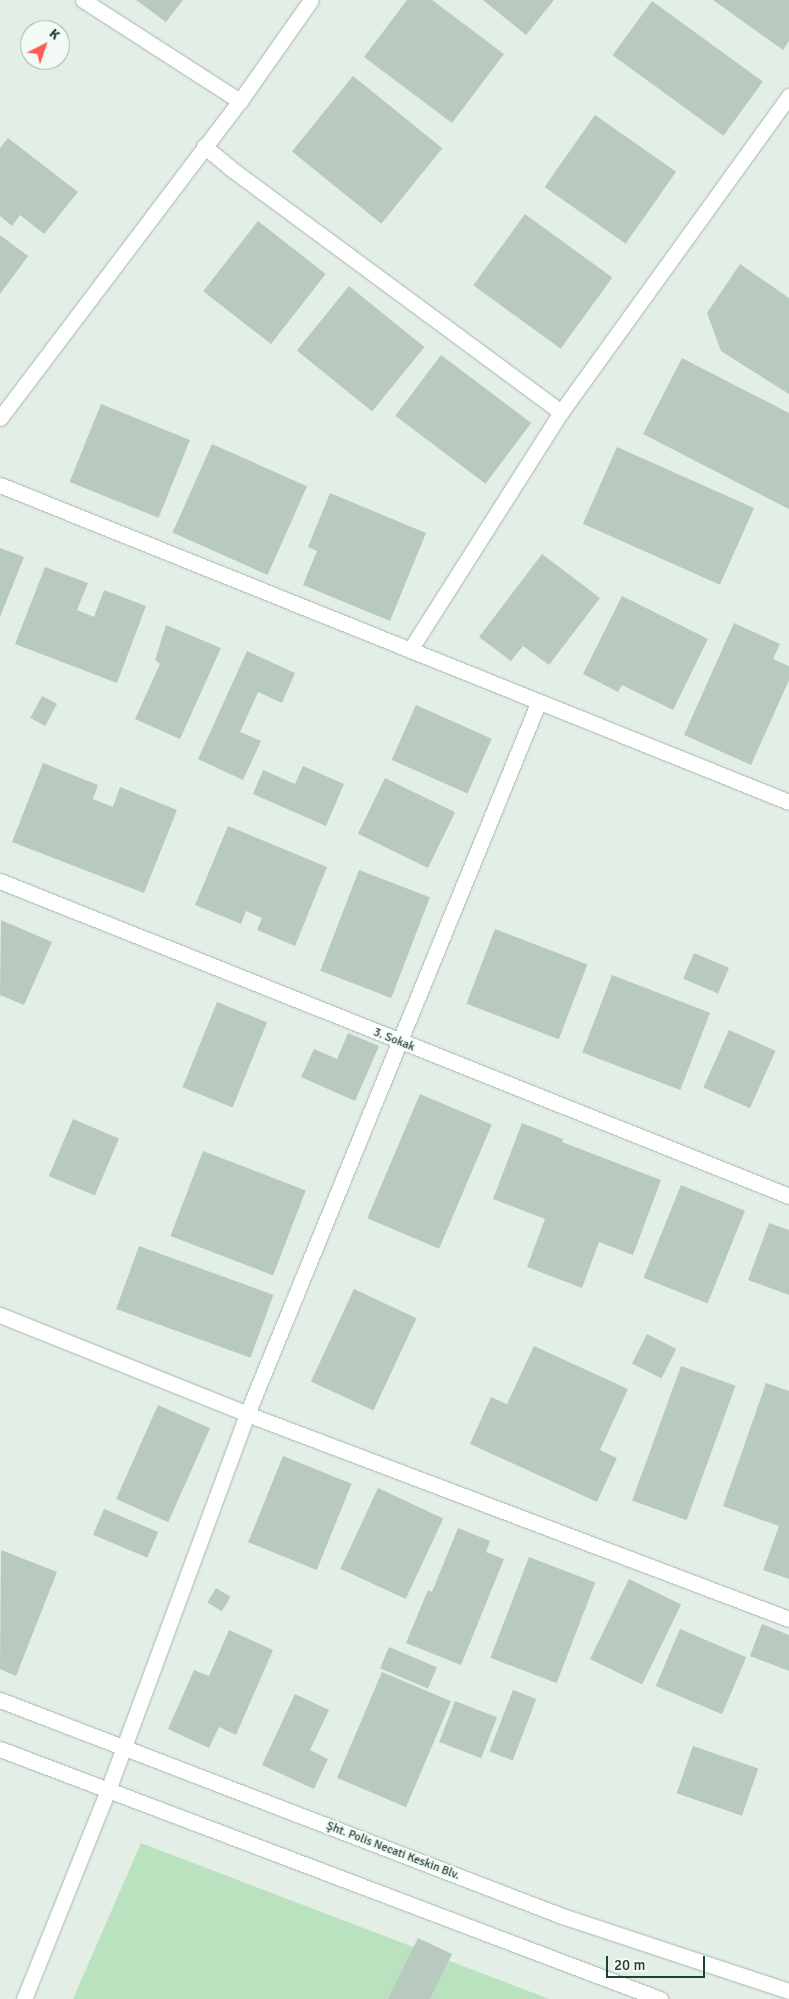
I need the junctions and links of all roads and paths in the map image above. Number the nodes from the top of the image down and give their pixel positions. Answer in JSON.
{"nodes":[{"id":1,"x":83,"y":0,"type":"edge"},
{"id":2,"x":311,"y":0,"type":"edge"},
{"id":3,"x":789,"y":96,"type":"edge"},
{"id":4,"x":240,"y":101,"type":"junction"},
{"id":5,"x":204,"y":146,"type":"junction"},
{"id":6,"x":561,"y":412,"type":"junction"},
{"id":7,"x":0,"y":418,"type":"edge"},
{"id":8,"x":0,"y":485,"type":"edge"},
{"id":9,"x":410,"y":650,"type":"junction"},
{"id":10,"x":539,"y":701,"type":"junction"},
{"id":11,"x":789,"y":802,"type":"edge"},
{"id":12,"x":0,"y":881,"type":"edge"},
{"id":13,"x":400,"y":1042,"type":"junction"},
{"id":14,"x":789,"y":1196,"type":"edge"},
{"id":15,"x":0,"y":1315,"type":"edge"},
{"id":16,"x":247,"y":1414,"type":"junction"},
{"id":17,"x":789,"y":1619,"type":"edge"},
{"id":18,"x":0,"y":1700,"type":"edge"},
{"id":19,"x":124,"y":1748,"type":"junction"},
{"id":20,"x":0,"y":1749,"type":"edge"},
{"id":21,"x":108,"y":1790,"type":"junction"},
{"id":22,"x":789,"y":1991,"type":"edge"},
{"id":23,"x":24,"y":1999,"type":"edge"},
{"id":24,"x":660,"y":1999,"type":"edge"}],
"edges":[{"from":1,"to":4,"type":"street"},
{"from":2,"to":4,"type":"street"},
{"from":3,"to":6,"type":"street"},
{"from":4,"to":5,"type":"street"},
{"from":5,"to":6,"type":"street"},
{"from":5,"to":7,"type":"street"},
{"from":6,"to":9,"type":"street"},
{"from":8,"to":9,"type":"street"},
{"from":9,"to":10,"type":"street"},
{"from":10,"to":11,"type":"street"},
{"from":10,"to":13,"type":"street"},
{"from":12,"to":13,"type":"street","name":"3. Sokak"},
{"from":13,"to":14,"type":"street","name":"3. Sokak"},
{"from":13,"to":16,"type":"street"},
{"from":15,"to":16,"type":"street"},
{"from":16,"to":17,"type":"street"},
{"from":16,"to":19,"type":"street"},
{"from":18,"to":19,"type":"street","name":"Şht. Polis Necati Keskin Blv."},
{"from":19,"to":21,"type":"street"},
{"from":19,"to":22,"type":"street","name":"Şht. Polis Necati Keskin Blv."},
{"from":20,"to":21,"type":"street"},
{"from":21,"to":23,"type":"street"},
{"from":21,"to":24,"type":"street"}]}
